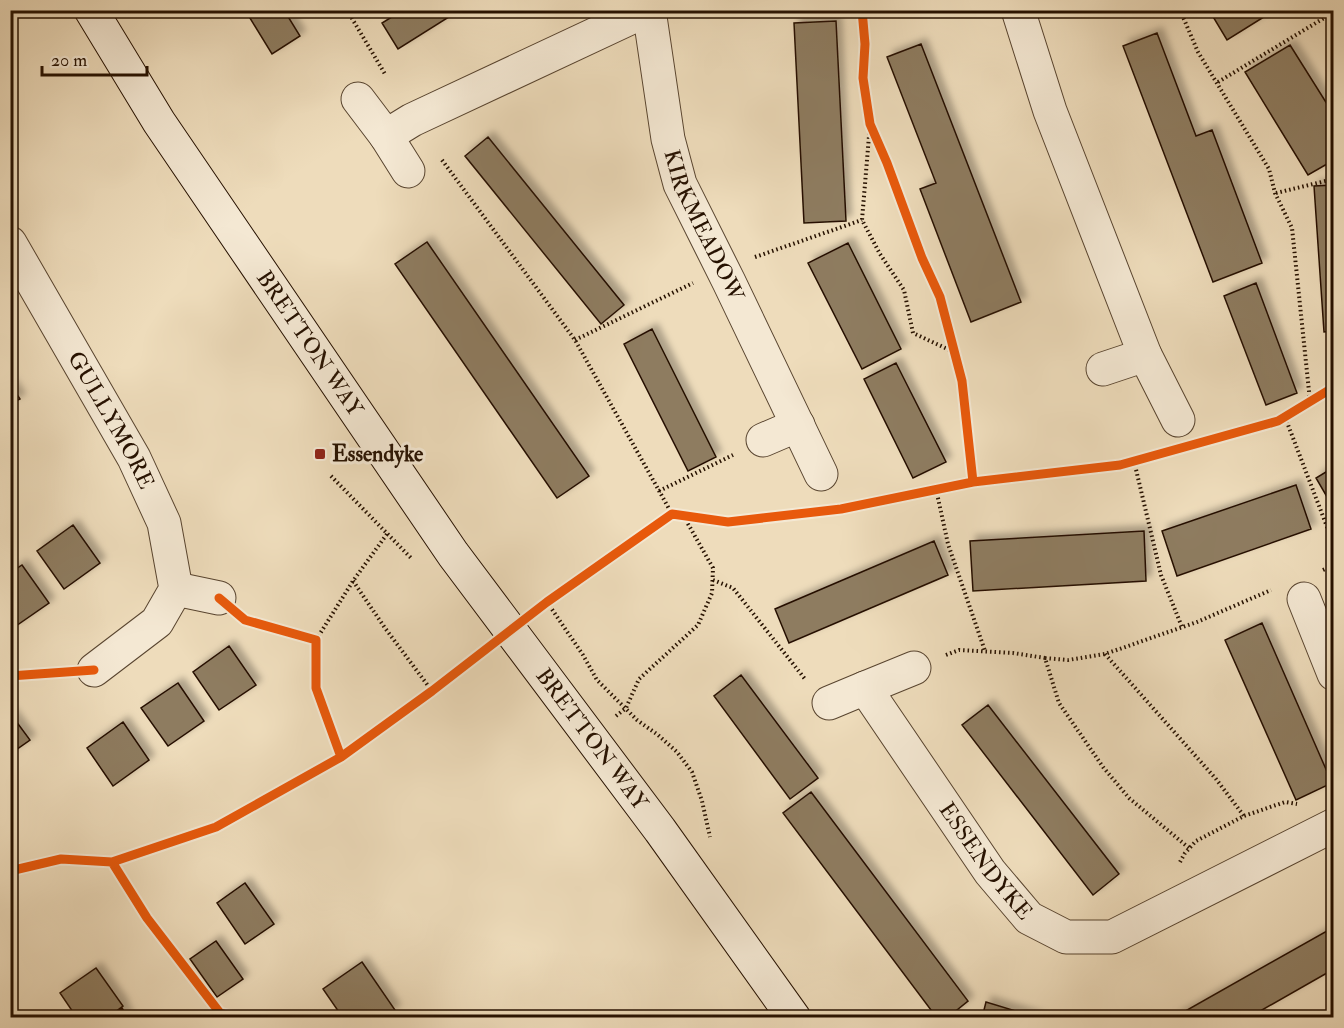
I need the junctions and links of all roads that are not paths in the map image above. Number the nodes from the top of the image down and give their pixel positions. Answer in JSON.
{"nodes":[{"id":1,"x":91,"y":10,"type":"edge"},
{"id":2,"x":648,"y":10,"type":"edge"},
{"id":3,"x":1018,"y":10,"type":"edge"},
{"id":4,"x":358,"y":99,"type":"dead end"},
{"id":5,"x":399,"y":128,"type":"junction"},
{"id":6,"x":408,"y":171,"type":"dead end"},
{"id":7,"x":14,"y":257,"type":"edge"},
{"id":8,"x":1145,"y":355,"type":"junction"},
{"id":9,"x":1103,"y":369,"type":"dead end"},
{"id":10,"x":1178,"y":420,"type":"dead end"},
{"id":11,"x":798,"y":425,"type":"junction"},
{"id":12,"x":764,"y":440,"type":"road end"},
{"id":13,"x":821,"y":474,"type":"dead end"},
{"id":14,"x":176,"y":589,"type":"junction"},
{"id":15,"x":219,"y":598,"type":"dead end"},
{"id":16,"x":1304,"y":599,"type":"road end"},
{"id":17,"x":914,"y":668,"type":"road end"},
{"id":18,"x":94,"y":670,"type":"dead end"},
{"id":19,"x":1334,"y":674,"type":"edge"},
{"id":20,"x":865,"y":688,"type":"junction"},
{"id":21,"x":829,"y":703,"type":"road end"},
{"id":22,"x":1334,"y":825,"type":"edge"},
{"id":23,"x":795,"y":1017,"type":"edge"}],
"edges":[{"from":1,"to":23,"type":"street","name":"BRETTON WAY"},
{"from":2,"to":5,"type":"street","name":"KIRKMEADOW"},
{"from":2,"to":11,"type":"street","name":"KIRKMEADOW"},
{"from":3,"to":8,"type":"street"},
{"from":4,"to":5,"type":"street"},
{"from":5,"to":6,"type":"street"},
{"from":7,"to":14,"type":"street","name":"GULLYMORE"},
{"from":8,"to":9,"type":"street"},
{"from":8,"to":10,"type":"street"},
{"from":11,"to":12,"type":"street"},
{"from":11,"to":13,"type":"street","name":"KIRKMEADOW"},
{"from":14,"to":15,"type":"street"},
{"from":14,"to":18,"type":"street"},
{"from":16,"to":19,"type":"street"},
{"from":17,"to":20,"type":"street"},
{"from":20,"to":21,"type":"street"},
{"from":20,"to":22,"type":"street","name":"ESSENDYKE"}]}
